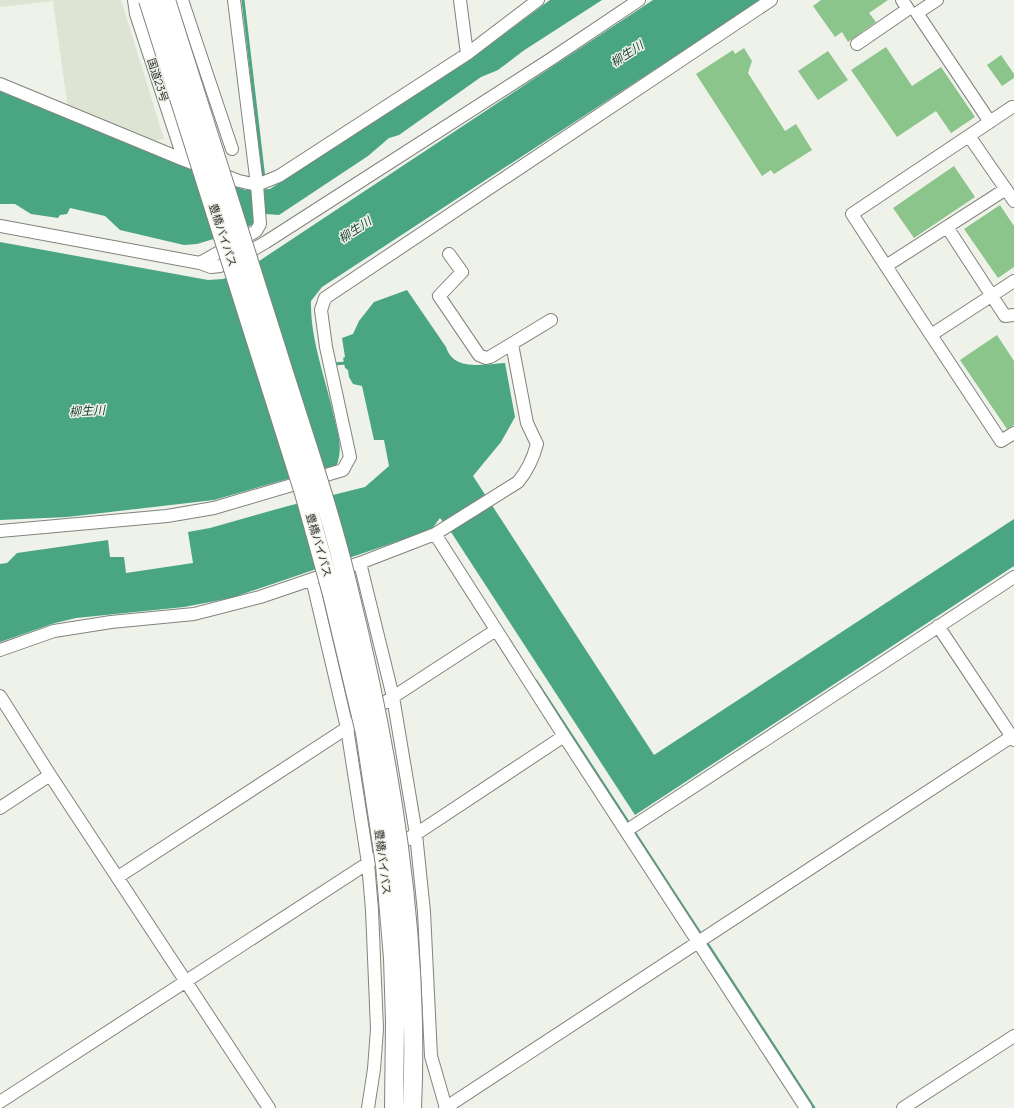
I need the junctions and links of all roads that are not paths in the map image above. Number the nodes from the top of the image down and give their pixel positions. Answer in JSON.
{"nodes":[{"id":1,"x":134,"y":0,"type":"edge"},
{"id":2,"x":148,"y":0,"type":"edge"},
{"id":3,"x":166,"y":0,"type":"edge"},
{"id":4,"x":182,"y":0,"type":"edge"},
{"id":5,"x":234,"y":0,"type":"edge"},
{"id":6,"x":460,"y":0,"type":"edge"},
{"id":7,"x":538,"y":0,"type":"edge"},
{"id":8,"x":639,"y":0,"type":"edge"},
{"id":9,"x":771,"y":0,"type":"edge"},
{"id":10,"x":937,"y":0,"type":"edge"},
{"id":11,"x":909,"y":7,"type":"edge"},
{"id":12,"x":857,"y":44,"type":"dead end"},
{"id":13,"x":467,"y":54,"type":"junction"},
{"id":14,"x":0,"y":84,"type":"edge"},
{"id":15,"x":1012,"y":106,"type":"dead end"},
{"id":16,"x":990,"y":122,"type":"junction"},
{"id":17,"x":969,"y":136,"type":"junction"},
{"id":18,"x":251,"y":145,"type":"junction"},
{"id":19,"x":232,"y":149,"type":"junction"},
{"id":20,"x":184,"y":160,"type":"junction"},
{"id":21,"x":257,"y":185,"type":"junction"},
{"id":22,"x":1006,"y":188,"type":"junction"},
{"id":23,"x":1014,"y":201,"type":"edge"},
{"id":24,"x":0,"y":226,"type":"edge"},
{"id":25,"x":947,"y":227,"type":"junction"},
{"id":26,"x":450,"y":254,"type":"dead end"},
{"id":27,"x":200,"y":263,"type":"junction"},
{"id":28,"x":886,"y":266,"type":"junction"},
{"id":29,"x":1014,"y":281,"type":"edge"},
{"id":30,"x":992,"y":296,"type":"junction"},
{"id":31,"x":1014,"y":315,"type":"edge"},
{"id":32,"x":551,"y":320,"type":"dead end"},
{"id":33,"x":931,"y":335,"type":"junction"},
{"id":34,"x":512,"y":344,"type":"junction"},
{"id":35,"x":1014,"y":433,"type":"edge"},
{"id":36,"x":0,"y":531,"type":"edge"},
{"id":37,"x":436,"y":534,"type":"junction"},
{"id":38,"x":360,"y":563,"type":"junction"},
{"id":39,"x":1014,"y":576,"type":"edge"},
{"id":40,"x":312,"y":579,"type":"junction"},
{"id":41,"x":938,"y":626,"type":"junction"},
{"id":42,"x":496,"y":630,"type":"junction"},
{"id":43,"x":0,"y":650,"type":"edge"},
{"id":44,"x":0,"y":696,"type":"edge"},
{"id":45,"x":393,"y":697,"type":"junction"},
{"id":46,"x":347,"y":728,"type":"junction"},
{"id":47,"x":564,"y":736,"type":"junction"},
{"id":48,"x":1013,"y":737,"type":"edge"},
{"id":49,"x":50,"y":775,"type":"junction"},
{"id":50,"x":0,"y":808,"type":"edge"},
{"id":51,"x":627,"y":831,"type":"junction"},
{"id":52,"x":416,"y":834,"type":"junction"},
{"id":53,"x":368,"y":863,"type":"junction"},
{"id":54,"x":118,"y":877,"type":"junction"},
{"id":55,"x":699,"y":942,"type":"junction"},
{"id":56,"x":186,"y":982,"type":"junction"},
{"id":57,"x":1014,"y":1036,"type":"edge"},
{"id":58,"x":0,"y":1102,"type":"edge"},
{"id":59,"x":269,"y":1108,"type":"edge"},
{"id":60,"x":368,"y":1108,"type":"edge"},
{"id":61,"x":394,"y":1108,"type":"edge"},
{"id":62,"x":412,"y":1108,"type":"edge"},
{"id":63,"x":446,"y":1108,"type":"edge"},
{"id":64,"x":806,"y":1108,"type":"edge"},
{"id":65,"x":903,"y":1108,"type":"edge"}],
"edges":[{"from":1,"to":20,"type":"street","name":"国道23号"},
{"from":2,"to":61,"type":"highway","name":"豊橋バイパス","bridge":true},
{"from":3,"to":62,"type":"highway","name":"豊橋バイパス","bridge":true},
{"from":4,"to":19,"type":"street"},
{"from":5,"to":18,"type":"street"},
{"from":6,"to":13,"type":"street"},
{"from":7,"to":13,"type":"street"},
{"from":8,"to":27,"type":"street"},
{"from":9,"to":36,"type":"street"},
{"from":10,"to":11,"type":"street"},
{"from":11,"to":12,"type":"street"},
{"from":11,"to":16,"type":"street"},
{"from":13,"to":21,"type":"street"},
{"from":14,"to":20,"type":"street"},
{"from":15,"to":16,"type":"street"},
{"from":16,"to":17,"type":"street"},
{"from":17,"to":22,"type":"street"},
{"from":17,"to":28,"type":"street"},
{"from":18,"to":19,"type":"street"},
{"from":18,"to":21,"type":"street"},
{"from":19,"to":20,"type":"street"},
{"from":20,"to":21,"type":"street"},
{"from":21,"to":27,"type":"street"},
{"from":22,"to":23,"type":"street"},
{"from":22,"to":25,"type":"street"},
{"from":24,"to":27,"type":"street"},
{"from":25,"to":28,"type":"street"},
{"from":25,"to":30,"type":"street"},
{"from":26,"to":34,"type":"street"},
{"from":28,"to":33,"type":"street"},
{"from":29,"to":30,"type":"street"},
{"from":30,"to":31,"type":"street"},
{"from":30,"to":33,"type":"street"},
{"from":32,"to":34,"type":"street"},
{"from":33,"to":35,"type":"street"},
{"from":34,"to":37,"type":"street"},
{"from":37,"to":38,"type":"street"},
{"from":37,"to":42,"type":"street"},
{"from":38,"to":40,"type":"street"},
{"from":38,"to":45,"type":"street"},
{"from":39,"to":41,"type":"street"},
{"from":40,"to":43,"type":"street"},
{"from":40,"to":46,"type":"street"},
{"from":41,"to":48,"type":"street"},
{"from":41,"to":51,"type":"street"},
{"from":42,"to":45,"type":"street"},
{"from":42,"to":47,"type":"street"},
{"from":44,"to":49,"type":"street"},
{"from":45,"to":46,"type":"street"},
{"from":45,"to":52,"type":"street"},
{"from":46,"to":53,"type":"street"},
{"from":46,"to":54,"type":"street"},
{"from":47,"to":51,"type":"street"},
{"from":47,"to":52,"type":"street"},
{"from":48,"to":55,"type":"street"},
{"from":49,"to":50,"type":"street"},
{"from":49,"to":54,"type":"street"},
{"from":51,"to":55,"type":"street"},
{"from":52,"to":53,"type":"street"},
{"from":52,"to":63,"type":"street"},
{"from":53,"to":56,"type":"street"},
{"from":53,"to":60,"type":"street"},
{"from":54,"to":56,"type":"street"},
{"from":55,"to":63,"type":"street"},
{"from":55,"to":64,"type":"street"},
{"from":56,"to":58,"type":"street"},
{"from":56,"to":59,"type":"street"},
{"from":57,"to":65,"type":"street"}]}
